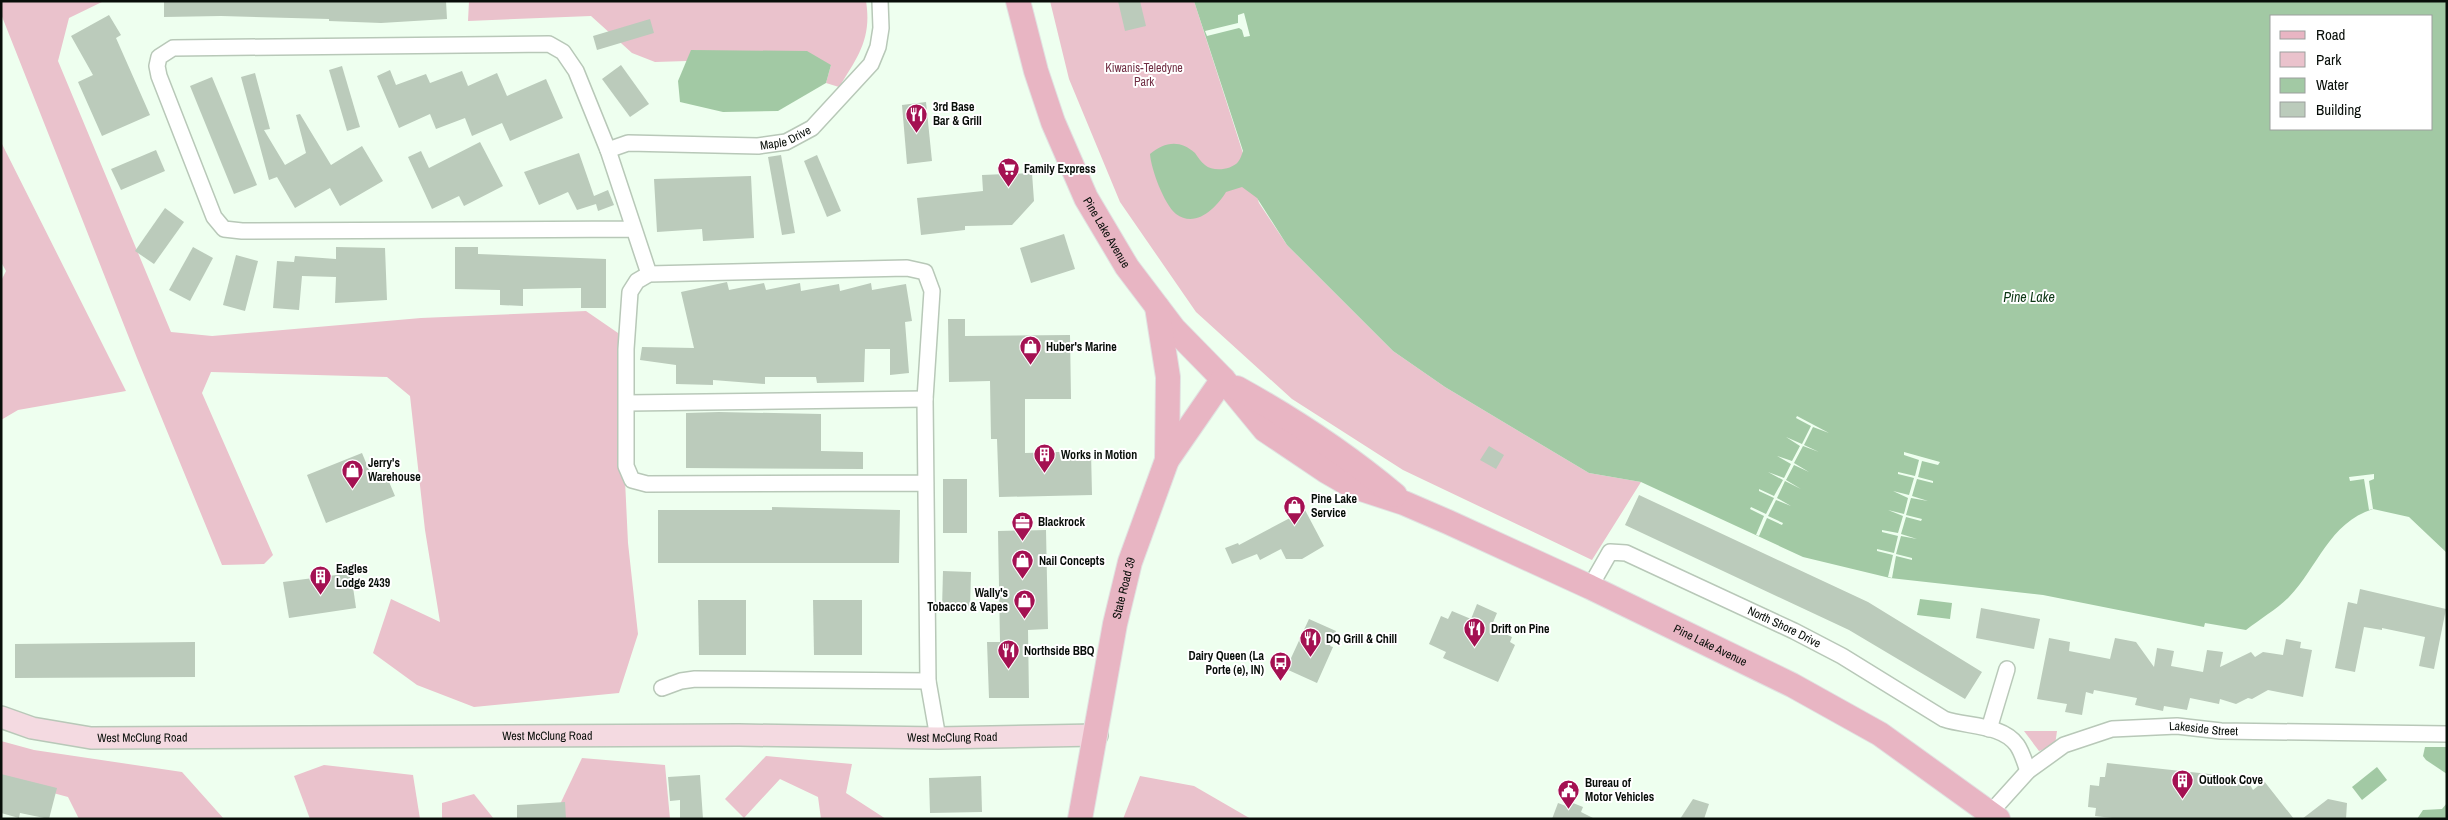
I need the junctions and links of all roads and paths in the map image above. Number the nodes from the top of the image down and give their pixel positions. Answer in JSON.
{"nodes":[{"id":1,"x":880,"y":1,"type":"edge"},
{"id":2,"x":1018,"y":1,"type":"edge"},
{"id":3,"x":608,"y":150,"type":"junction"},
{"id":4,"x":634,"y":229,"type":"junction"},
{"id":5,"x":649,"y":274,"type":"junction"},
{"id":6,"x":1156,"y":305,"type":"junction"},
{"id":7,"x":1223,"y":379,"type":"junction"},
{"id":8,"x":925,"y":399,"type":"junction"},
{"id":9,"x":627,"y":403,"type":"junction"},
{"id":10,"x":1166,"y":460,"type":"junction"},
{"id":11,"x":926,"y":483,"type":"junction"},
{"id":12,"x":1590,"y":587,"type":"junction"},
{"id":13,"x":2007,"y":669,"type":"dead end"},
{"id":14,"x":928,"y":681,"type":"junction"},
{"id":15,"x":662,"y":688,"type":"dead end"},
{"id":16,"x":1,"y":717,"type":"edge"},
{"id":17,"x":1989,"y":728,"type":"junction"},
{"id":18,"x":2447,"y":734,"type":"edge"},
{"id":19,"x":1096,"y":735,"type":"junction"},
{"id":20,"x":938,"y":738,"type":"junction"},
{"id":21,"x":2028,"y":771,"type":"junction"},
{"id":22,"x":1994,"y":815,"type":"edge"},
{"id":23,"x":1080,"y":819,"type":"edge"}],
"edges":[{"from":1,"to":3,"type":"street","name":"Maple Drive"},
{"from":2,"to":6,"type":"main road","name":"Pine Lake Avenue"},
{"from":3,"to":4,"type":"street"},
{"from":3,"to":4,"type":"street"},
{"from":4,"to":5,"type":"street"},
{"from":5,"to":8,"type":"street"},
{"from":5,"to":9,"type":"street"},
{"from":6,"to":7,"type":"main road","name":"Pine Lake Avenue"},
{"from":6,"to":10,"type":"main road"},
{"from":7,"to":10,"type":"main road","name":"State Road 39"},
{"from":7,"to":12,"type":"main road","name":"Pine Lake Avenue"},
{"from":8,"to":9,"type":"street"},
{"from":8,"to":11,"type":"street"},
{"from":9,"to":11,"type":"street"},
{"from":10,"to":19,"type":"main road","name":"State Road 39"},
{"from":11,"to":14,"type":"street"},
{"from":12,"to":17,"type":"street","name":"North Shore Drive"},
{"from":12,"to":22,"type":"main road","name":"Pine Lake Avenue"},
{"from":13,"to":17,"type":"street"},
{"from":14,"to":15,"type":"street"},
{"from":14,"to":20,"type":"street"},
{"from":16,"to":20,"type":"street","name":"West McClung Road"},
{"from":17,"to":21,"type":"street","name":"North Shore Drive"},
{"from":18,"to":21,"type":"street","name":"Lakeside Street"},
{"from":19,"to":20,"type":"street","name":"West McClung Road"},
{"from":19,"to":23,"type":"main road","name":"State Road 39"},
{"from":21,"to":22,"type":"street","name":"Lakeside Street"}]}
